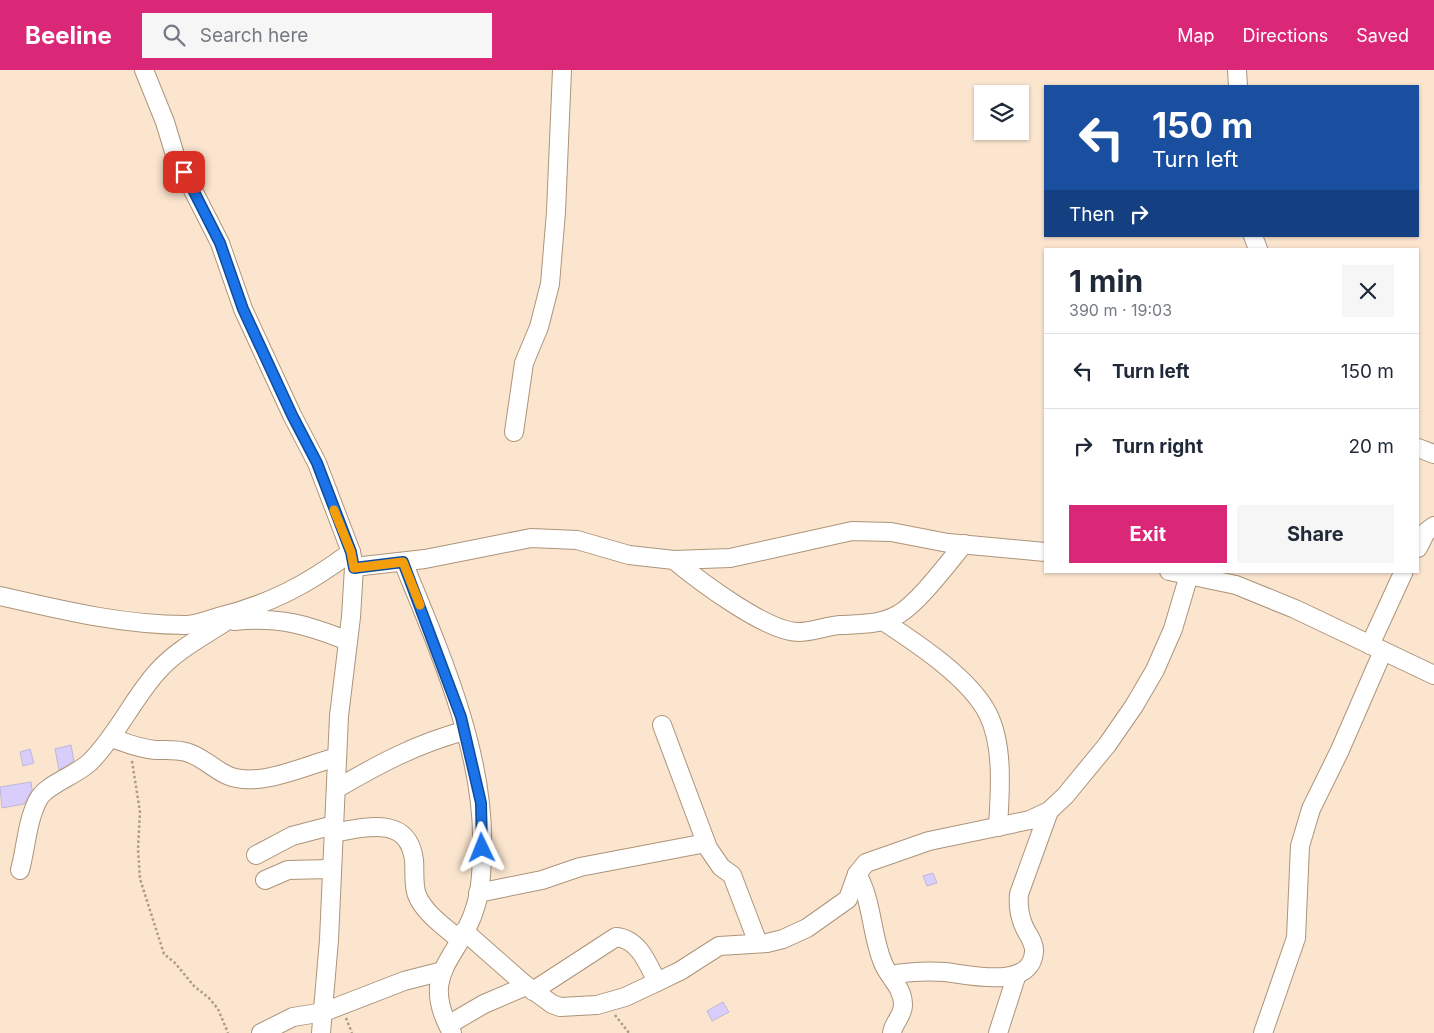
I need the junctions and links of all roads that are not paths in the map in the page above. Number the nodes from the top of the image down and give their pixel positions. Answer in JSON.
{"nodes":[{"id":1,"x":144,"y":70,"type":"edge"},
{"id":2,"x":562,"y":70,"type":"edge"},
{"id":3,"x":1237,"y":70,"type":"edge"},
{"id":4,"x":1238,"y":85,"type":"edge"},
{"id":5,"x":514,"y":432,"type":"dead end"},
{"id":6,"x":1419,"y":448,"type":"edge"},
{"id":7,"x":1434,"y":454,"type":"edge"},
{"id":8,"x":1434,"y":526,"type":"edge"},
{"id":9,"x":964,"y":544,"type":"junction"},
{"id":10,"x":1419,"y":546,"type":"edge"},
{"id":11,"x":1044,"y":552,"type":"edge"},
{"id":12,"x":352,"y":560,"type":"junction"},
{"id":13,"x":674,"y":560,"type":"junction"},
{"id":14,"x":403,"y":562,"type":"junction"},
{"id":15,"x":1182,"y":573,"type":"edge"},
{"id":16,"x":1403,"y":573,"type":"edge"},
{"id":17,"x":1189,"y":574,"type":"junction"},
{"id":18,"x":1240,"y":578,"type":"edge"},
{"id":19,"x":0,"y":596,"type":"edge"},
{"id":20,"x":238,"y":612,"type":"junction"},
{"id":21,"x":883,"y":621,"type":"junction"},
{"id":22,"x":224,"y":623,"type":"junction"},
{"id":23,"x":348,"y":641,"type":"junction"},
{"id":24,"x":1377,"y":648,"type":"junction"},
{"id":25,"x":1434,"y":675,"type":"edge"},
{"id":26,"x":662,"y":724,"type":"dead end"},
{"id":27,"x":464,"y":731,"type":"junction"},
{"id":28,"x":112,"y":738,"type":"junction"},
{"id":29,"x":337,"y":756,"type":"junction"},
{"id":30,"x":336,"y":789,"type":"junction"},
{"id":31,"x":1049,"y":811,"type":"junction"},
{"id":32,"x":998,"y":827,"type":"junction"},
{"id":33,"x":333,"y":829,"type":"junction"},
{"id":34,"x":706,"y":843,"type":"junction"},
{"id":35,"x":256,"y":855,"type":"dead end"},
{"id":36,"x":20,"y":870,"type":"dead end"},
{"id":37,"x":331,"y":870,"type":"junction"},
{"id":38,"x":857,"y":874,"type":"junction"},
{"id":39,"x":266,"y":880,"type":"dead end"},
{"id":40,"x":478,"y":893,"type":"junction"},
{"id":41,"x":462,"y":936,"type":"junction"},
{"id":42,"x":758,"y":943,"type":"junction"},
{"id":43,"x":443,"y":971,"type":"junction"},
{"id":44,"x":1017,"y":974,"type":"junction"},
{"id":45,"x":891,"y":976,"type":"junction"},
{"id":46,"x":657,"y":982,"type":"junction"},
{"id":47,"x":530,"y":989,"type":"junction"},
{"id":48,"x":324,"y":1012,"type":"junction"},
{"id":49,"x":450,"y":1029,"type":"edge"},
{"id":50,"x":261,"y":1033,"type":"edge"},
{"id":51,"x":321,"y":1033,"type":"edge"},
{"id":52,"x":892,"y":1033,"type":"edge"},
{"id":53,"x":998,"y":1033,"type":"edge"},
{"id":54,"x":1263,"y":1033,"type":"edge"}],
"edges":[{"from":1,"to":12,"type":"street"},
{"from":2,"to":5,"type":"street"},
{"from":3,"to":4,"type":"street"},
{"from":6,"to":7,"type":"street"},
{"from":8,"to":10,"type":"street"},
{"from":9,"to":11,"type":"street"},
{"from":9,"to":13,"type":"street"},
{"from":9,"to":21,"type":"street"},
{"from":12,"to":14,"type":"street"},
{"from":12,"to":20,"type":"street"},
{"from":12,"to":23,"type":"street"},
{"from":13,"to":14,"type":"street"},
{"from":13,"to":21,"type":"street"},
{"from":14,"to":27,"type":"street"},
{"from":15,"to":17,"type":"street"},
{"from":16,"to":24,"type":"street"},
{"from":17,"to":18,"type":"street"},
{"from":17,"to":31,"type":"street"},
{"from":18,"to":24,"type":"street"},
{"from":19,"to":20,"type":"street"},
{"from":20,"to":22,"type":"street"},
{"from":21,"to":32,"type":"street"},
{"from":22,"to":23,"type":"street"},
{"from":22,"to":28,"type":"street"},
{"from":23,"to":29,"type":"street"},
{"from":24,"to":25,"type":"street"},
{"from":24,"to":54,"type":"street"},
{"from":26,"to":34,"type":"street"},
{"from":27,"to":30,"type":"street"},
{"from":27,"to":40,"type":"street"},
{"from":28,"to":29,"type":"street"},
{"from":28,"to":36,"type":"street"},
{"from":29,"to":30,"type":"street"},
{"from":30,"to":33,"type":"street"},
{"from":31,"to":32,"type":"street"},
{"from":31,"to":44,"type":"street"},
{"from":32,"to":38,"type":"street"},
{"from":33,"to":35,"type":"street"},
{"from":33,"to":37,"type":"street"},
{"from":33,"to":41,"type":"street"},
{"from":34,"to":40,"type":"street"},
{"from":34,"to":42,"type":"street"},
{"from":37,"to":39,"type":"street"},
{"from":37,"to":48,"type":"street"},
{"from":38,"to":42,"type":"street"},
{"from":38,"to":45,"type":"street"},
{"from":40,"to":41,"type":"street"},
{"from":41,"to":43,"type":"street"},
{"from":41,"to":47,"type":"street"},
{"from":42,"to":46,"type":"street"},
{"from":43,"to":48,"type":"street"},
{"from":43,"to":49,"type":"street"},
{"from":44,"to":45,"type":"street"},
{"from":44,"to":53,"type":"street"},
{"from":45,"to":52,"type":"street"},
{"from":46,"to":47,"type":"street"},
{"from":46,"to":47,"type":"street"},
{"from":47,"to":49,"type":"street"},
{"from":48,"to":50,"type":"street"},
{"from":48,"to":51,"type":"street"}]}
